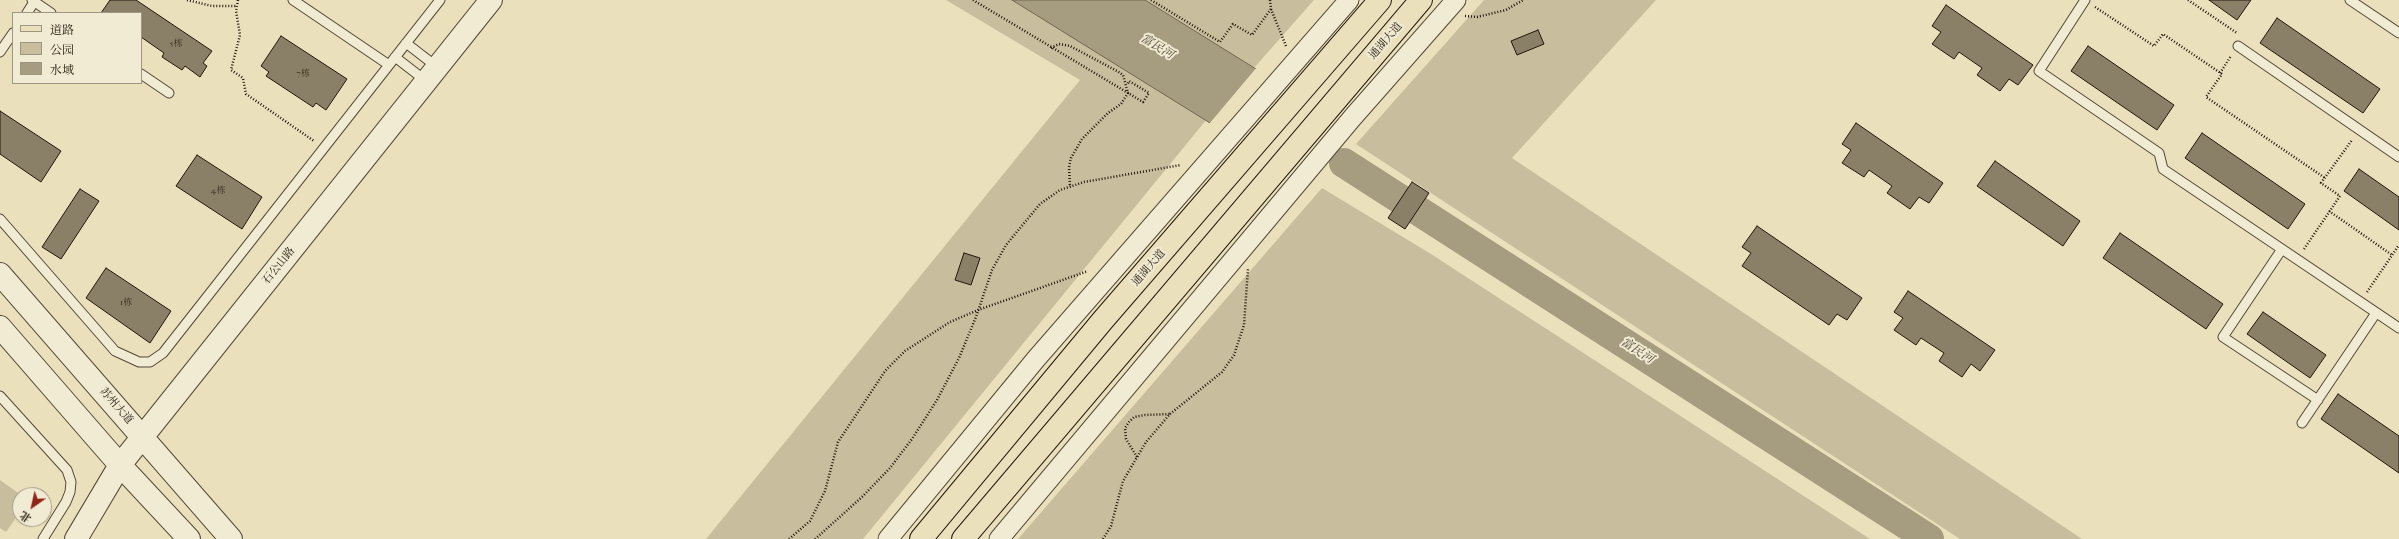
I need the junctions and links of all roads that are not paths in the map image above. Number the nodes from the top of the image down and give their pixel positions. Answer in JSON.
{"nodes":[{"id":1,"x":293,"y":0,"type":"edge"},
{"id":2,"x":440,"y":0,"type":"edge"},
{"id":3,"x":491,"y":0,"type":"edge"},
{"id":4,"x":1349,"y":0,"type":"edge"},
{"id":5,"x":1380,"y":0,"type":"edge"},
{"id":6,"x":1421,"y":0,"type":"edge"},
{"id":7,"x":2085,"y":0,"type":"edge"},
{"id":8,"x":2350,"y":0,"type":"edge"},
{"id":9,"x":33,"y":1,"type":"edge"},
{"id":10,"x":1459,"y":8,"type":"edge"},
{"id":11,"x":28,"y":12,"type":"edge"},
{"id":12,"x":50,"y":12,"type":"edge"},
{"id":13,"x":2399,"y":33,"type":"edge"},
{"id":14,"x":12,"y":34,"type":"edge"},
{"id":15,"x":406,"y":43,"type":"junction"},
{"id":16,"x":2238,"y":46,"type":"road end"},
{"id":17,"x":0,"y":52,"type":"edge"},
{"id":18,"x":392,"y":61,"type":"junction"},
{"id":19,"x":432,"y":74,"type":"junction"},
{"id":20,"x":142,"y":75,"type":"edge"},
{"id":21,"x":169,"y":94,"type":"dead end"},
{"id":22,"x":2399,"y":157,"type":"edge"},
{"id":23,"x":0,"y":219,"type":"edge"},
{"id":24,"x":2282,"y":249,"type":"junction"},
{"id":25,"x":0,"y":274,"type":"edge"},
{"id":26,"x":2376,"y":313,"type":"junction"},
{"id":27,"x":0,"y":327,"type":"edge"},
{"id":28,"x":2399,"y":328,"type":"edge"},
{"id":29,"x":0,"y":396,"type":"edge"},
{"id":30,"x":2318,"y":400,"type":"junction"},
{"id":31,"x":2302,"y":423,"type":"dead end"},
{"id":32,"x":143,"y":437,"type":"junction"},
{"id":33,"x":120,"y":465,"type":"junction"},
{"id":34,"x":923,"y":536,"type":"edge"},
{"id":35,"x":43,"y":539,"type":"edge"},
{"id":36,"x":76,"y":539,"type":"edge"},
{"id":37,"x":189,"y":539,"type":"edge"},
{"id":38,"x":231,"y":539,"type":"edge"},
{"id":39,"x":888,"y":539,"type":"edge"},
{"id":40,"x":963,"y":539,"type":"edge"},
{"id":41,"x":999,"y":539,"type":"edge"}],
"edges":[{"from":1,"to":18,"type":"lane"},
{"from":2,"to":15,"type":"lane"},
{"from":3,"to":19,"type":"street","name":"石公山路"},
{"from":4,"to":39,"type":"street"},
{"from":5,"to":34,"type":"main road","name":"通湖大道"},
{"from":6,"to":40,"type":"main road","name":"通湖大道"},
{"from":7,"to":24,"type":"lane"},
{"from":8,"to":13,"type":"lane"},
{"from":9,"to":11,"type":"lane"},
{"from":9,"to":12,"type":"lane"},
{"from":10,"to":41,"type":"street"},
{"from":14,"to":17,"type":"lane"},
{"from":15,"to":18,"type":"lane"},
{"from":15,"to":19,"type":"lane"},
{"from":16,"to":22,"type":"lane"},
{"from":18,"to":19,"type":"lane"},
{"from":18,"to":23,"type":"lane"},
{"from":19,"to":32,"type":"street","name":"石公山路"},
{"from":20,"to":21,"type":"lane"},
{"from":24,"to":26,"type":"lane"},
{"from":24,"to":30,"type":"lane"},
{"from":25,"to":32,"type":"street","name":"苏州大道"},
{"from":26,"to":28,"type":"lane"},
{"from":26,"to":30,"type":"lane"},
{"from":27,"to":33,"type":"street"},
{"from":29,"to":35,"type":"lane"},
{"from":30,"to":31,"type":"lane"},
{"from":32,"to":33,"type":"street","name":"石公山路"},
{"from":32,"to":38,"type":"street","name":"苏州大道"},
{"from":33,"to":36,"type":"street","name":"石公山路"},
{"from":33,"to":37,"type":"street"}]}
